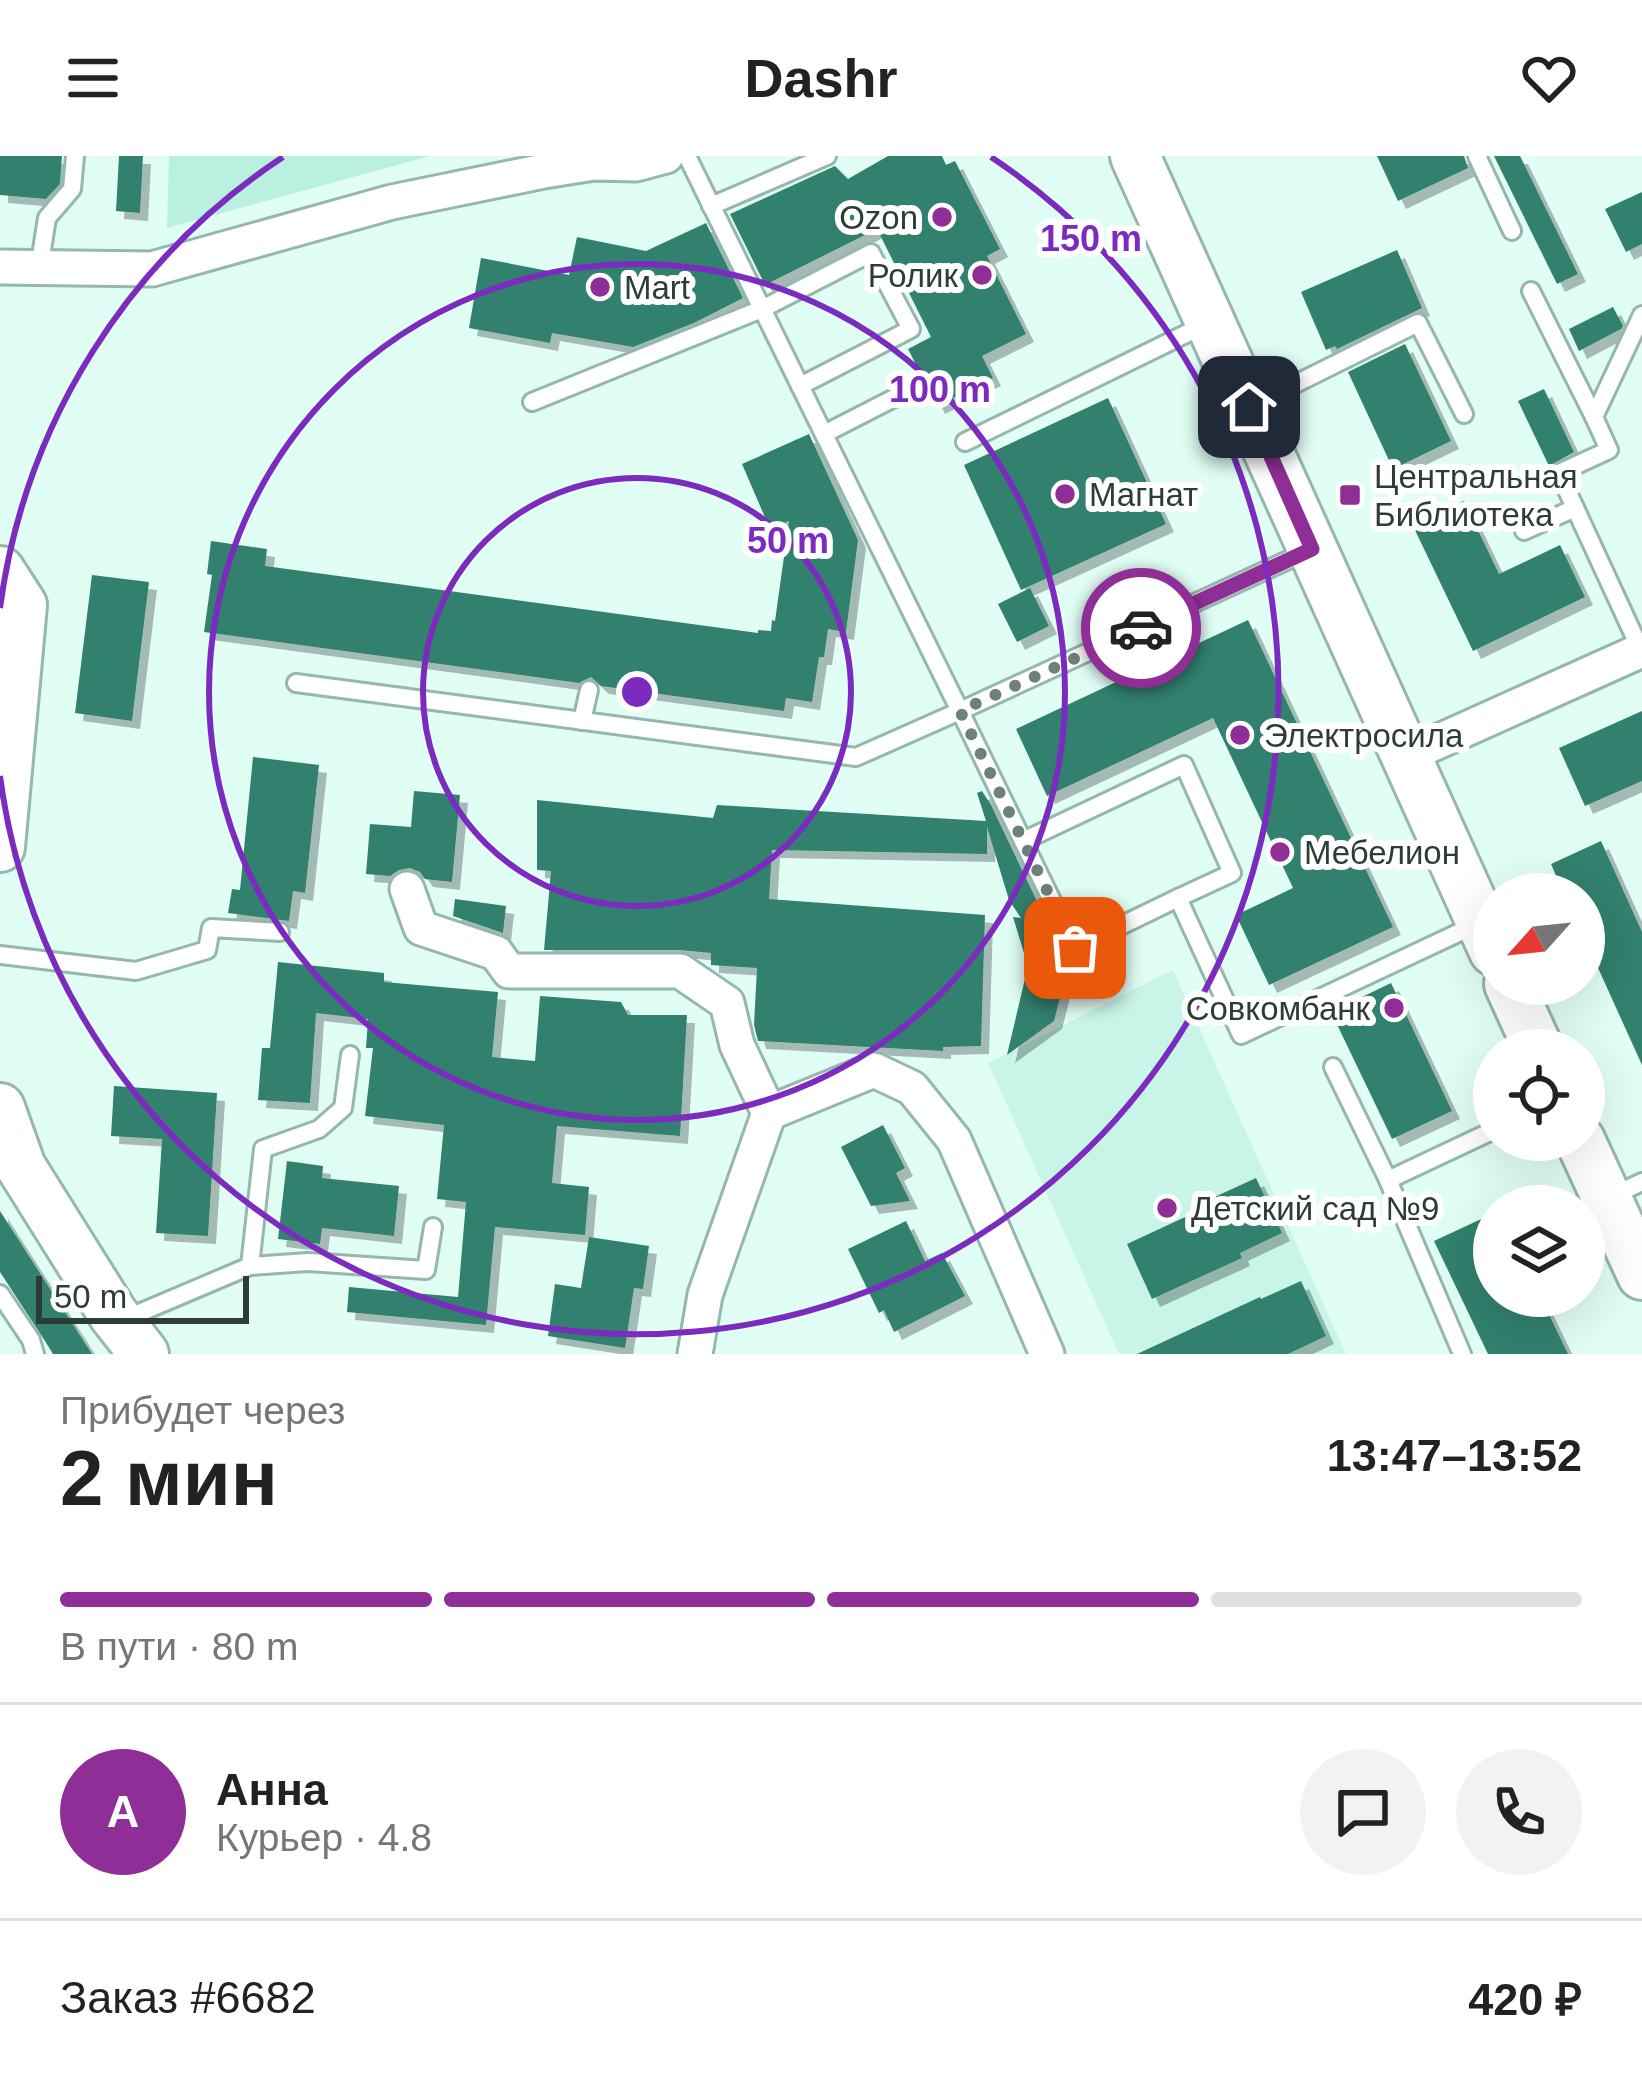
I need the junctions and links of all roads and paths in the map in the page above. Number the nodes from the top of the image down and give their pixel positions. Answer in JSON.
{"nodes":[{"id":1,"x":75,"y":156,"type":"edge"},
{"id":2,"x":666,"y":156,"type":"edge"},
{"id":3,"x":687,"y":156,"type":"edge"},
{"id":4,"x":827,"y":156,"type":"edge"},
{"id":5,"x":1135,"y":156,"type":"edge"},
{"id":6,"x":1477,"y":156,"type":"edge"},
{"id":7,"x":711,"y":206,"type":"junction"},
{"id":8,"x":1512,"y":231,"type":"dead end"},
{"id":9,"x":0,"y":267,"type":"edge"},
{"id":10,"x":39,"y":270,"type":"junction"},
{"id":11,"x":1531,"y":291,"type":"dead end"},
{"id":12,"x":762,"y":309,"type":"junction"},
{"id":13,"x":1642,"y":315,"type":"edge"},
{"id":14,"x":1210,"y":322,"type":"junction"},
{"id":15,"x":800,"y":386,"type":"junction"},
{"id":16,"x":904,"y":394,"type":"dead end"},
{"id":17,"x":532,"y":402,"type":"dead end"},
{"id":18,"x":1249,"y":407,"type":"junction"},
{"id":19,"x":1464,"y":414,"type":"dead end"},
{"id":20,"x":1594,"y":417,"type":"junction"},
{"id":21,"x":824,"y":434,"type":"junction"},
{"id":22,"x":965,"y":442,"type":"dead end"},
{"id":23,"x":1575,"y":508,"type":"junction"},
{"id":24,"x":1524,"y":531,"type":"dead end"},
{"id":25,"x":1312,"y":549,"type":"junction"},
{"id":26,"x":0,"y":571,"type":"edge"},
{"id":27,"x":1642,"y":649,"type":"edge"},
{"id":28,"x":296,"y":683,"type":"dead end"},
{"id":29,"x":589,"y":690,"type":"dead end"},
{"id":30,"x":960,"y":711,"type":"junction"},
{"id":31,"x":582,"y":721,"type":"junction"},
{"id":32,"x":1406,"y":756,"type":"junction"},
{"id":33,"x":1023,"y":841,"type":"junction"},
{"id":34,"x":0,"y":847,"type":"edge"},
{"id":35,"x":407,"y":889,"type":"dead end"},
{"id":36,"x":1178,"y":898,"type":"junction"},
{"id":37,"x":1473,"y":905,"type":"edge"},
{"id":38,"x":280,"y":932,"type":"dead end"},
{"id":39,"x":1473,"y":942,"type":"edge"},
{"id":40,"x":0,"y":955,"type":"edge"},
{"id":41,"x":350,"y":1055,"type":"dead end"},
{"id":42,"x":1333,"y":1067,"type":"dead end"},
{"id":43,"x":0,"y":1108,"type":"edge"},
{"id":44,"x":769,"y":1113,"type":"junction"},
{"id":45,"x":1473,"y":1140,"type":"edge"},
{"id":46,"x":1598,"y":1161,"type":"edge"},
{"id":47,"x":1388,"y":1180,"type":"junction"},
{"id":48,"x":1624,"y":1190,"type":"edge"},
{"id":49,"x":433,"y":1227,"type":"dead end"},
{"id":50,"x":250,"y":1266,"type":"junction"},
{"id":51,"x":1642,"y":1275,"type":"edge"},
{"id":52,"x":0,"y":1294,"type":"edge"},
{"id":53,"x":132,"y":1338,"type":"edge"},
{"id":54,"x":35,"y":1354,"type":"edge"},
{"id":55,"x":695,"y":1354,"type":"edge"},
{"id":56,"x":1047,"y":1354,"type":"edge"},
{"id":57,"x":1462,"y":1354,"type":"edge"}],
"edges":[{"from":1,"to":10,"type":"lane"},
{"from":2,"to":10,"type":"street"},
{"from":3,"to":7,"type":"lane"},
{"from":4,"to":7,"type":"lane"},
{"from":5,"to":14,"type":"main road"},
{"from":6,"to":8,"type":"lane"},
{"from":7,"to":12,"type":"lane"},
{"from":9,"to":10,"type":"street"},
{"from":11,"to":20,"type":"lane"},
{"from":12,"to":15,"type":"lane"},
{"from":12,"to":15,"type":"lane"},
{"from":12,"to":17,"type":"lane"},
{"from":13,"to":20,"type":"lane"},
{"from":14,"to":18,"type":"main road"},
{"from":14,"to":22,"type":"lane"},
{"from":15,"to":21,"type":"lane"},
{"from":16,"to":21,"type":"lane"},
{"from":18,"to":19,"type":"lane"},
{"from":18,"to":25,"type":"main road"},
{"from":20,"to":23,"type":"lane"},
{"from":21,"to":30,"type":"lane"},
{"from":23,"to":24,"type":"lane"},
{"from":23,"to":27,"type":"lane"},
{"from":25,"to":30,"type":"lane"},
{"from":25,"to":32,"type":"main road"},
{"from":26,"to":34,"type":"main road"},
{"from":27,"to":32,"type":"street"},
{"from":28,"to":31,"type":"lane"},
{"from":29,"to":31,"type":"lane"},
{"from":30,"to":31,"type":"lane"},
{"from":30,"to":33,"type":"lane"},
{"from":32,"to":37,"type":"main road"},
{"from":33,"to":36,"type":"lane"},
{"from":33,"to":36,"type":"lane"},
{"from":35,"to":44,"type":"street"},
{"from":36,"to":39,"type":"lane"},
{"from":38,"to":40,"type":"lane"},
{"from":41,"to":50,"type":"lane"},
{"from":42,"to":47,"type":"lane"},
{"from":43,"to":53,"type":"main road"},
{"from":44,"to":55,"type":"street"},
{"from":44,"to":56,"type":"street"},
{"from":45,"to":47,"type":"lane"},
{"from":46,"to":48,"type":"main road"},
{"from":47,"to":57,"type":"lane"},
{"from":48,"to":51,"type":"main road"},
{"from":49,"to":50,"type":"lane"},
{"from":50,"to":53,"type":"lane"},
{"from":52,"to":54,"type":"lane"}]}
